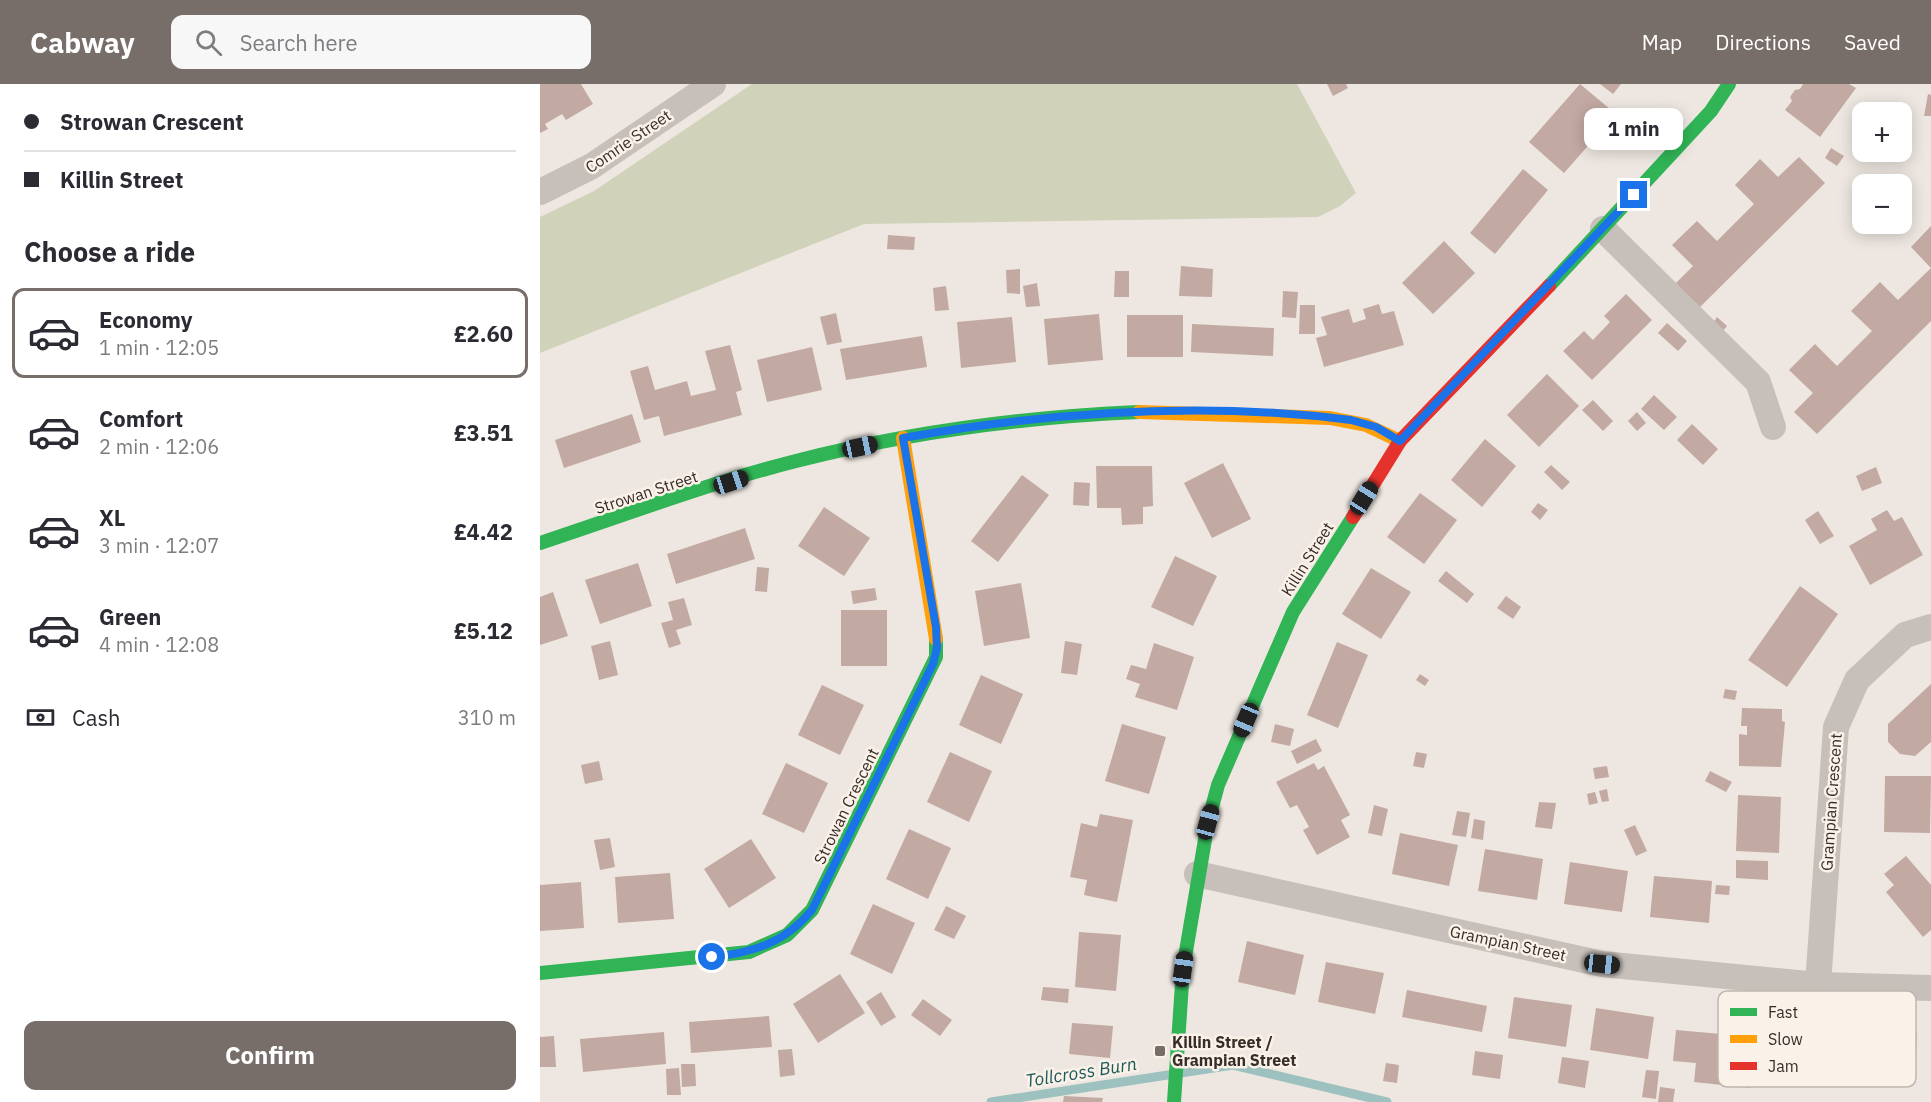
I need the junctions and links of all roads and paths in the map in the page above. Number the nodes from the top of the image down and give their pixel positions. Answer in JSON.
{"nodes":[{"id":1,"x":713,"y":84,"type":"edge"},
{"id":2,"x":1729,"y":84,"type":"edge"},
{"id":3,"x":540,"y":192,"type":"edge"},
{"id":4,"x":1603,"y":229,"type":"junction"},
{"id":5,"x":1773,"y":427,"type":"dead end"},
{"id":6,"x":903,"y":438,"type":"junction"},
{"id":7,"x":1400,"y":441,"type":"junction"},
{"id":8,"x":540,"y":543,"type":"edge"},
{"id":9,"x":1931,"y":627,"type":"edge"},
{"id":10,"x":1197,"y":874,"type":"junction"},
{"id":11,"x":540,"y":973,"type":"edge"},
{"id":12,"x":1818,"y":985,"type":"junction"},
{"id":13,"x":1931,"y":988,"type":"edge"},
{"id":14,"x":1174,"y":1101,"type":"edge"}],
"edges":[{"from":1,"to":3,"type":"street","name":"Comrie Street"},
{"from":2,"to":4,"type":"street","name":"Killin Street"},
{"from":4,"to":5,"type":"street"},
{"from":4,"to":7,"type":"street","name":"Killin Street"},
{"from":6,"to":7,"type":"street","name":"Strowan Street"},
{"from":6,"to":8,"type":"street","name":"Strowan Street"},
{"from":6,"to":11,"type":"street","name":"Strowan Crescent"},
{"from":7,"to":10,"type":"street","name":"Killin Street"},
{"from":9,"to":12,"type":"street","name":"Grampian Crescent"},
{"from":10,"to":12,"type":"street","name":"Grampian Street"},
{"from":10,"to":14,"type":"street","name":"Killin Street"},
{"from":12,"to":13,"type":"street","name":"Grampian Street"}]}
